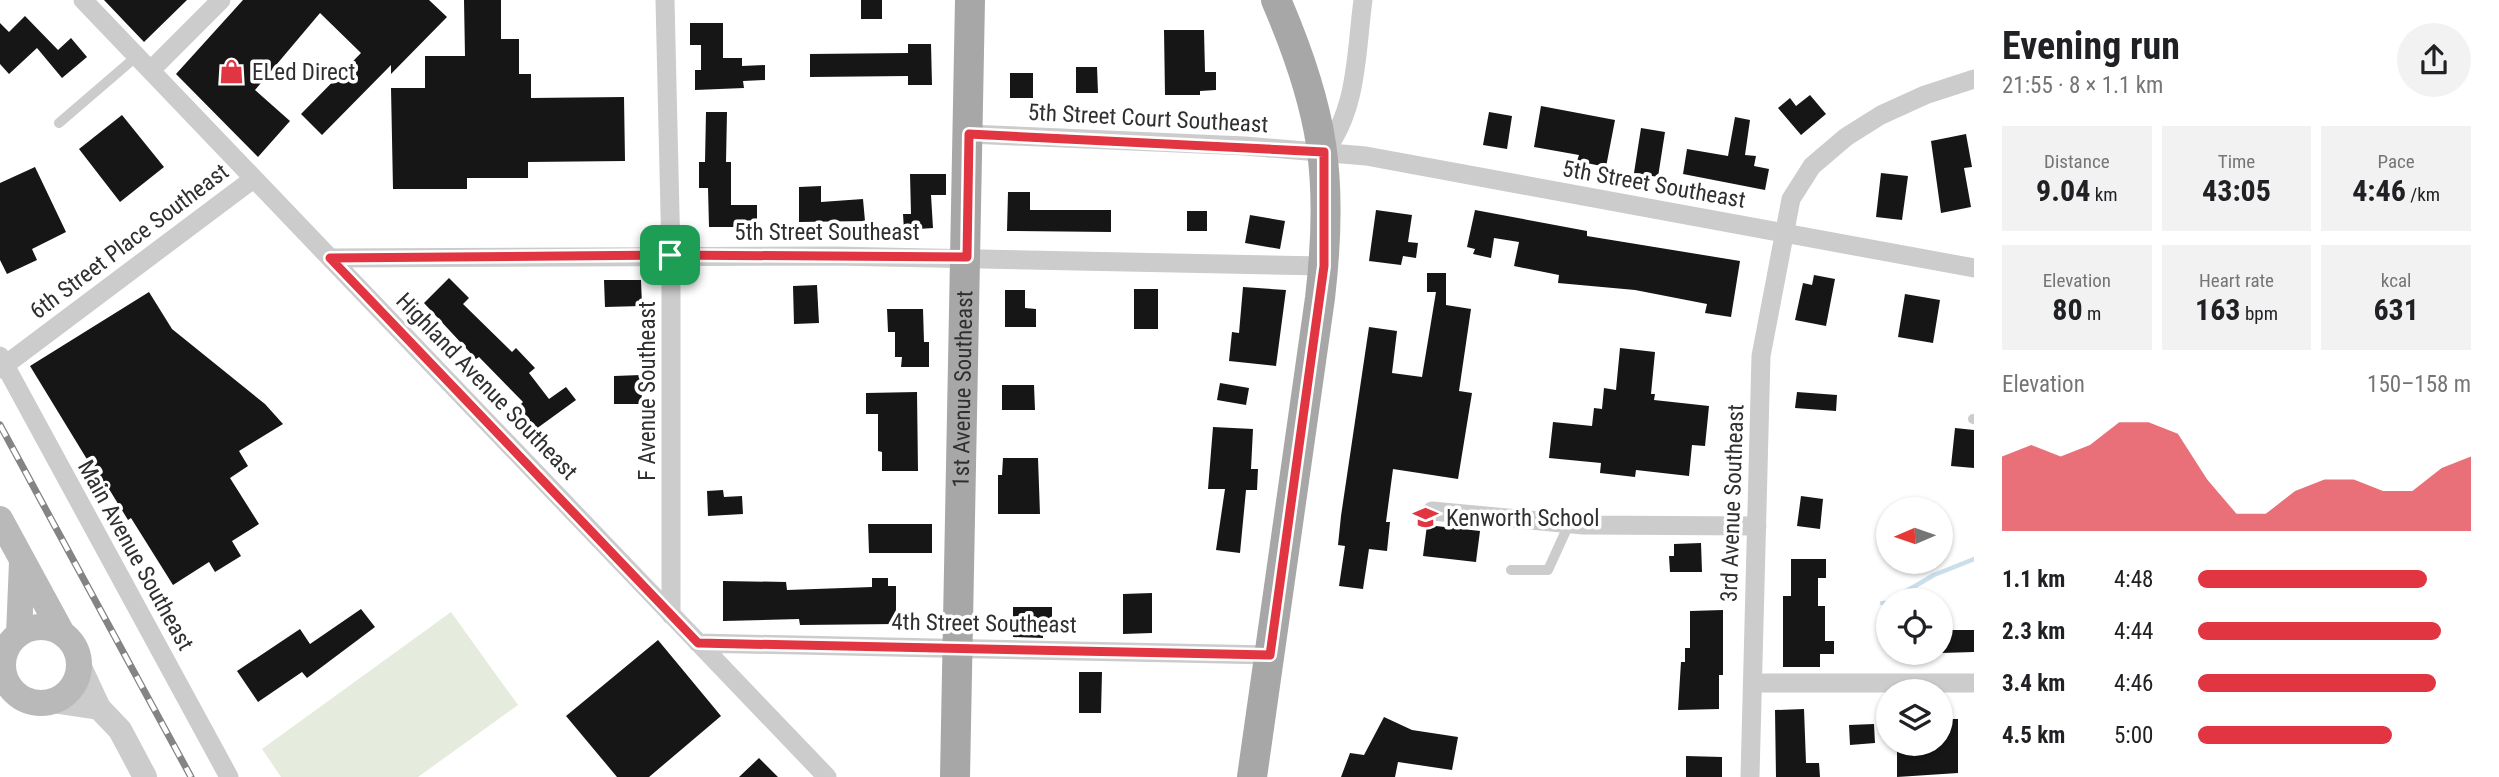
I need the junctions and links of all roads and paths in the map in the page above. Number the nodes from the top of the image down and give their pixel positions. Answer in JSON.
{"nodes":[{"id":1,"x":83,"y":0,"type":"edge"},
{"id":2,"x":221,"y":0,"type":"edge"},
{"id":3,"x":666,"y":0,"type":"edge"},
{"id":4,"x":970,"y":0,"type":"edge"},
{"id":5,"x":1276,"y":0,"type":"edge"},
{"id":6,"x":1363,"y":0,"type":"edge"},
{"id":7,"x":144,"y":63,"type":"junction"},
{"id":8,"x":1974,"y":79,"type":"edge"},
{"id":9,"x":60,"y":123,"type":"dead end"},
{"id":10,"x":969,"y":134,"type":"junction"},
{"id":11,"x":1324,"y":152,"type":"junction"},
{"id":12,"x":253,"y":179,"type":"junction"},
{"id":13,"x":1784,"y":232,"type":"junction"},
{"id":14,"x":670,"y":255,"type":"junction"},
{"id":15,"x":967,"y":257,"type":"junction"},
{"id":16,"x":330,"y":258,"type":"junction"},
{"id":17,"x":1324,"y":266,"type":"junction"},
{"id":18,"x":1974,"y":268,"type":"edge"},
{"id":19,"x":2,"y":363,"type":"edge"},
{"id":20,"x":1433,"y":511,"type":"dead end"},
{"id":21,"x":0,"y":519,"type":"edge"},
{"id":22,"x":1569,"y":524,"type":"junction"},
{"id":23,"x":1757,"y":526,"type":"junction"},
{"id":24,"x":22,"y":562,"type":"junction"},
{"id":25,"x":1511,"y":569,"type":"dead end"},
{"id":26,"x":671,"y":615,"type":"junction"},
{"id":27,"x":62,"y":633,"type":"junction"},
{"id":28,"x":19,"y":634,"type":"junction"},
{"id":29,"x":698,"y":643,"type":"junction"},
{"id":30,"x":960,"y":647,"type":"junction"},
{"id":31,"x":1270,"y":655,"type":"junction"},
{"id":32,"x":79,"y":665,"type":"junction"},
{"id":33,"x":1974,"y":683,"type":"edge"},
{"id":34,"x":1753,"y":684,"type":"junction"},
{"id":35,"x":52,"y":701,"type":"junction"},
{"id":36,"x":9,"y":702,"type":"edge"},
{"id":37,"x":99,"y":708,"type":"junction"},
{"id":38,"x":145,"y":777,"type":"edge"},
{"id":39,"x":229,"y":777,"type":"edge"},
{"id":40,"x":827,"y":777,"type":"edge"},
{"id":41,"x":955,"y":777,"type":"edge"},
{"id":42,"x":1252,"y":777,"type":"edge"},
{"id":43,"x":1750,"y":777,"type":"edge"}],
"edges":[{"from":1,"to":7,"type":"street","name":"Highland Avenue Southeast"},
{"from":2,"to":7,"type":"street"},
{"from":3,"to":14,"type":"street","name":"F Avenue Southeast"},
{"from":4,"to":10,"type":"main road","name":"1st Avenue Southeast"},
{"from":5,"to":11,"type":"main road"},
{"from":6,"to":11,"type":"street"},
{"from":7,"to":9,"type":"lane"},
{"from":7,"to":12,"type":"street","name":"Highland Avenue Southeast"},
{"from":8,"to":13,"type":"street","name":"3rd Avenue Southeast"},
{"from":10,"to":11,"type":"street","name":"5th Street Court Southeast"},
{"from":10,"to":15,"type":"main road","name":"1st Avenue Southeast"},
{"from":11,"to":13,"type":"street","name":"5th Street Southeast"},
{"from":11,"to":17,"type":"main road"},
{"from":12,"to":16,"type":"street","name":"Highland Avenue Southeast"},
{"from":12,"to":19,"type":"street","name":"6th Street Place Southeast"},
{"from":13,"to":18,"type":"street","name":"5th Street Southeast"},
{"from":13,"to":23,"type":"street","name":"3rd Avenue Southeast"},
{"from":14,"to":15,"type":"street","name":"5th Street Southeast"},
{"from":14,"to":16,"type":"street","name":"5th Street Southeast"},
{"from":14,"to":26,"type":"street","name":"F Avenue Southeast"},
{"from":15,"to":17,"type":"street","name":"5th Street Southeast"},
{"from":15,"to":30,"type":"main road","name":"1st Avenue Southeast"},
{"from":16,"to":26,"type":"street","name":"Highland Avenue Southeast"},
{"from":17,"to":31,"type":"main road"},
{"from":19,"to":39,"type":"street","name":"Main Avenue Southeast"},
{"from":20,"to":22,"type":"street"},
{"from":21,"to":24,"type":"main road"},
{"from":22,"to":23,"type":"street"},
{"from":22,"to":25,"type":"lane"},
{"from":23,"to":34,"type":"street","name":"3rd Avenue Southeast"},
{"from":24,"to":27,"type":"main road"},
{"from":24,"to":28,"type":"main road"},
{"from":26,"to":29,"type":"street","name":"Highland Avenue Southeast"},
{"from":27,"to":28,"type":"main road"},
{"from":27,"to":32,"type":"main road"},
{"from":28,"to":36,"type":"main road"},
{"from":29,"to":30,"type":"street","name":"4th Street Southeast"},
{"from":29,"to":40,"type":"street","name":"Highland Avenue Southeast"},
{"from":30,"to":31,"type":"street","name":"4th Street Southeast"},
{"from":30,"to":41,"type":"main road","name":"1st Avenue Southeast"},
{"from":31,"to":42,"type":"main road"},
{"from":32,"to":35,"type":"main road"},
{"from":32,"to":37,"type":"street"},
{"from":33,"to":34,"type":"street"},
{"from":34,"to":43,"type":"street","name":"3rd Avenue Southeast"},
{"from":35,"to":36,"type":"main road"},
{"from":35,"to":37,"type":"street"},
{"from":37,"to":38,"type":"street"}]}
